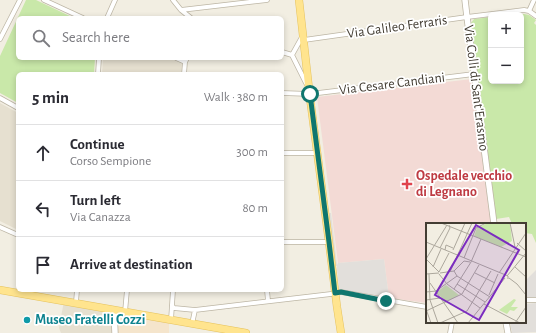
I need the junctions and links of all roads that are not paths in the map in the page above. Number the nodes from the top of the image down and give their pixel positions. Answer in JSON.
{"nodes":[{"id":1,"x":20,"y":0,"type":"edge"},
{"id":2,"x":44,"y":0,"type":"edge"},
{"id":3,"x":115,"y":0,"type":"edge"},
{"id":4,"x":173,"y":0,"type":"edge"},
{"id":5,"x":267,"y":0,"type":"edge"},
{"id":6,"x":299,"y":0,"type":"edge"},
{"id":7,"x":466,"y":0,"type":"edge"},
{"id":8,"x":534,"y":0,"type":"edge"},
{"id":9,"x":182,"y":10,"type":"junction"},
{"id":10,"x":529,"y":11,"type":"junction"},
{"id":11,"x":79,"y":16,"type":"edge"},
{"id":12,"x":109,"y":16,"type":"edge"},
{"id":13,"x":189,"y":16,"type":"edge"},
{"id":14,"x":536,"y":16,"type":"edge"},
{"id":15,"x":467,"y":17,"type":"junction"},
{"id":16,"x":0,"y":36,"type":"edge"},
{"id":17,"x":304,"y":37,"type":"junction"},
{"id":18,"x":284,"y":53,"type":"edge"},
{"id":19,"x":292,"y":55,"type":"junction"},
{"id":20,"x":99,"y":60,"type":"edge"},
{"id":21,"x":186,"y":60,"type":"edge"},
{"id":22,"x":98,"y":72,"type":"edge"},
{"id":23,"x":184,"y":72,"type":"edge"},
{"id":24,"x":474,"y":74,"type":"junction"},
{"id":25,"x":309,"y":91,"type":"junction"},
{"id":26,"x":284,"y":93,"type":"edge"},
{"id":27,"x":0,"y":98,"type":"edge"},
{"id":28,"x":16,"y":107,"type":"edge"},
{"id":29,"x":284,"y":153,"type":"edge"},
{"id":30,"x":317,"y":153,"type":"junction"},
{"id":31,"x":494,"y":223,"type":"edge"},
{"id":32,"x":0,"y":227,"type":"edge"},
{"id":33,"x":16,"y":235,"type":"edge"},
{"id":34,"x":284,"y":242,"type":"edge"},
{"id":35,"x":329,"y":242,"type":"junction"},
{"id":36,"x":0,"y":290,"type":"edge"},
{"id":37,"x":77,"y":292,"type":"edge"},
{"id":38,"x":127,"y":292,"type":"edge"},
{"id":39,"x":173,"y":292,"type":"edge"},
{"id":40,"x":267,"y":292,"type":"edge"},
{"id":41,"x":333,"y":293,"type":"junction"},
{"id":42,"x":268,"y":301,"type":"junction"},
{"id":43,"x":76,"y":302,"type":"junction"},
{"id":44,"x":172,"y":306,"type":"junction"},
{"id":45,"x":337,"y":307,"type":"junction"},
{"id":46,"x":426,"y":307,"type":"edge"},
{"id":47,"x":114,"y":310,"type":"junction"},
{"id":48,"x":195,"y":310,"type":"junction"},
{"id":49,"x":125,"y":312,"type":"junction"},
{"id":50,"x":172,"y":320,"type":"junction"},
{"id":51,"x":451,"y":323,"type":"edge"},
{"id":52,"x":506,"y":323,"type":"edge"},
{"id":53,"x":192,"y":324,"type":"junction"},
{"id":54,"x":115,"y":333,"type":"edge"},
{"id":55,"x":246,"y":333,"type":"edge"},
{"id":56,"x":337,"y":333,"type":"edge"},
{"id":57,"x":341,"y":333,"type":"edge"},
{"id":58,"x":450,"y":333,"type":"edge"},
{"id":59,"x":508,"y":333,"type":"edge"}],
"edges":[{"from":1,"to":16,"type":"street"},
{"from":2,"to":11,"type":"street"},
{"from":3,"to":12,"type":"street"},
{"from":4,"to":9,"type":"street"},
{"from":5,"to":9,"type":"street"},
{"from":6,"to":17,"type":"main road"},
{"from":7,"to":15,"type":"street","name":"Via Colli di Sant'Erasmo"},
{"from":8,"to":10,"type":"street"},
{"from":9,"to":13,"type":"street"},
{"from":10,"to":14,"type":"street"},
{"from":10,"to":15,"type":"street","name":"Via Galileo Ferraris"},
{"from":15,"to":17,"type":"street","name":"Via Galileo Ferraris"},
{"from":15,"to":24,"type":"street","name":"Via Colli di Sant'Erasmo"},
{"from":17,"to":19,"type":"street"},
{"from":17,"to":25,"type":"main road"},
{"from":18,"to":19,"type":"street"},
{"from":19,"to":25,"type":"street"},
{"from":20,"to":22,"type":"street"},
{"from":21,"to":23,"type":"street"},
{"from":24,"to":25,"type":"street","name":"Via Cesare Candiani"},
{"from":24,"to":31,"type":"street","name":"Via Colli di Sant'Erasmo"},
{"from":25,"to":26,"type":"street","name":"Via Cesare Candiani"},
{"from":25,"to":30,"type":"main road"},
{"from":27,"to":28,"type":"street"},
{"from":29,"to":30,"type":"street"},
{"from":30,"to":35,"type":"main road"},
{"from":32,"to":33,"type":"street"},
{"from":34,"to":35,"type":"street"},
{"from":35,"to":41,"type":"main road"},
{"from":36,"to":43,"type":"main road"},
{"from":37,"to":43,"type":"street"},
{"from":38,"to":49,"type":"street"},
{"from":39,"to":44,"type":"street"},
{"from":40,"to":42,"type":"street"},
{"from":41,"to":42,"type":"street"},
{"from":41,"to":45,"type":"main road"},
{"from":41,"to":46,"type":"street"},
{"from":42,"to":48,"type":"street"},
{"from":43,"to":47,"type":"main road"},
{"from":44,"to":48,"type":"street"},
{"from":44,"to":50,"type":"street"},
{"from":45,"to":56,"type":"main road"},
{"from":45,"to":57,"type":"main road"},
{"from":47,"to":49,"type":"main road"},
{"from":47,"to":54,"type":"street"},
{"from":48,"to":53,"type":"street"},
{"from":49,"to":50,"type":"main road"},
{"from":50,"to":53,"type":"main road"},
{"from":51,"to":58,"type":"street"},
{"from":52,"to":59,"type":"street"},
{"from":53,"to":55,"type":"main road"}]}
